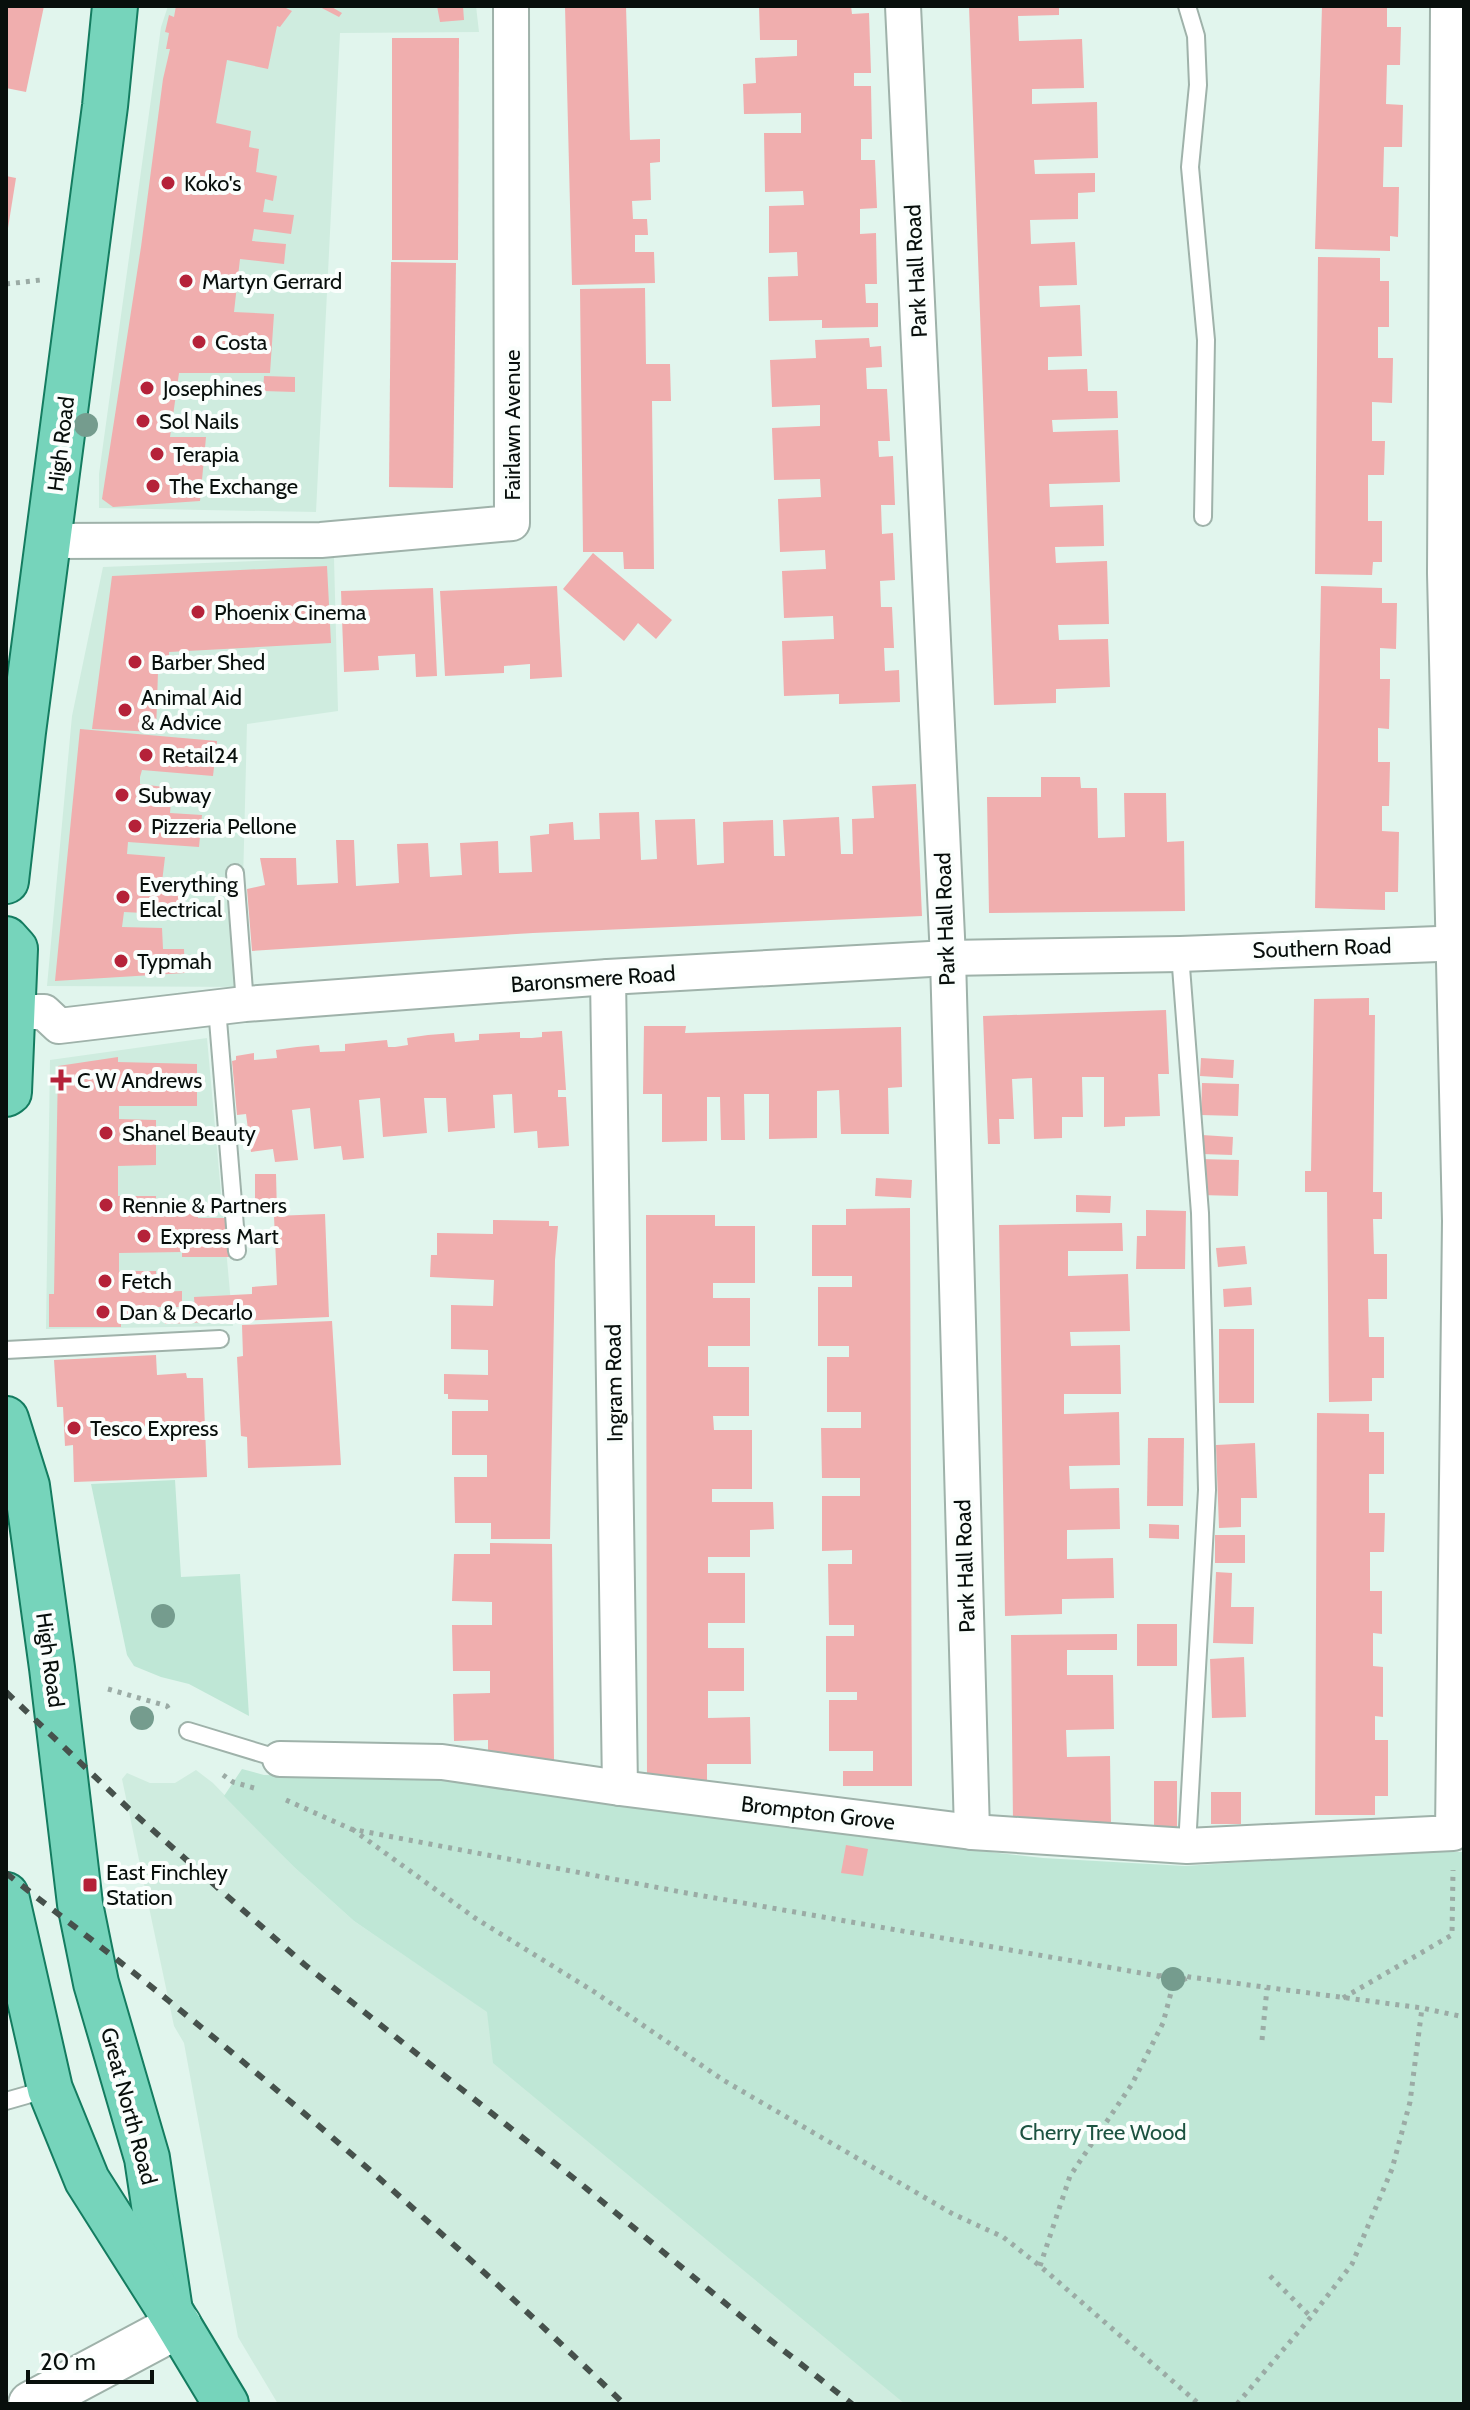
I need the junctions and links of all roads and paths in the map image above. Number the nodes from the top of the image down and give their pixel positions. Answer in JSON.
{"nodes":[{"id":1,"x":115,"y":6,"type":"edge"},
{"id":2,"x":511,"y":6,"type":"edge"},
{"id":3,"x":903,"y":6,"type":"edge"},
{"id":4,"x":1187,"y":6,"type":"edge"},
{"id":5,"x":1448,"y":6,"type":"edge"},
{"id":6,"x":1203,"y":517,"type":"dead end"},
{"id":7,"x":49,"y":541,"type":"junction"},
{"id":8,"x":15,"y":731,"type":"edge"},
{"id":9,"x":235,"y":873,"type":"dead end"},
{"id":10,"x":6,"y":881,"type":"edge"},
{"id":11,"x":6,"y":939,"type":"edge"},
{"id":12,"x":1458,"y":943,"type":"edge"},
{"id":13,"x":1180,"y":954,"type":"junction"},
{"id":14,"x":948,"y":958,"type":"junction"},
{"id":15,"x":608,"y":977,"type":"junction"},
{"id":16,"x":13,"y":1006,"type":"junction"},
{"id":17,"x":231,"y":1006,"type":"junction"},
{"id":18,"x":6,"y":1094,"type":"edge"},
{"id":19,"x":1462,"y":1221,"type":"edge"},
{"id":20,"x":237,"y":1251,"type":"dead end"},
{"id":21,"x":220,"y":1339,"type":"dead end"},
{"id":22,"x":6,"y":1350,"type":"edge"},
{"id":23,"x":6,"y":1419,"type":"edge"},
{"id":24,"x":1460,"y":1661,"type":"edge"},
{"id":25,"x":108,"y":1689,"type":"dead end"},
{"id":26,"x":188,"y":1731,"type":"junction"},
{"id":27,"x":280,"y":1759,"type":"joint"},
{"id":28,"x":620,"y":1788,"type":"junction"},
{"id":29,"x":261,"y":1790,"type":"dead end"},
{"id":30,"x":274,"y":1795,"type":"dead end"},
{"id":31,"x":351,"y":1829,"type":"junction"},
{"id":32,"x":972,"y":1832,"type":"junction"},
{"id":33,"x":1453,"y":1833,"type":"junction"},
{"id":34,"x":1187,"y":1846,"type":"junction"},
{"id":35,"x":6,"y":1895,"type":"edge"},
{"id":36,"x":80,"y":1904,"type":"joint"},
{"id":37,"x":12,"y":1960,"type":"edge"},
{"id":38,"x":1158,"y":1976,"type":"junction"},
{"id":39,"x":1189,"y":1977,"type":"junction"},
{"id":40,"x":1173,"y":1985,"type":"junction"},
{"id":41,"x":1267,"y":1988,"type":"junction"},
{"id":42,"x":1343,"y":1998,"type":"junction"},
{"id":43,"x":1422,"y":2008,"type":"junction"},
{"id":44,"x":1464,"y":2017,"type":"edge"},
{"id":45,"x":1262,"y":2040,"type":"dead end"},
{"id":46,"x":50,"y":2089,"type":"junction"},
{"id":47,"x":6,"y":2101,"type":"edge"},
{"id":48,"x":1040,"y":2266,"type":"junction"},
{"id":49,"x":1270,"y":2276,"type":"dead end"},
{"id":50,"x":1311,"y":2317,"type":"junction"},
{"id":51,"x":174,"y":2318,"type":"junction"},
{"id":52,"x":6,"y":2397,"type":"edge"},
{"id":53,"x":10,"y":2404,"type":"edge"},
{"id":54,"x":31,"y":2404,"type":"edge"},
{"id":55,"x":226,"y":2404,"type":"edge"},
{"id":56,"x":1199,"y":2404,"type":"edge"},
{"id":57,"x":1237,"y":2404,"type":"edge"}],
"edges":[{"from":1,"to":7,"type":"main road","name":"High Road"},
{"from":2,"to":7,"type":"street","name":"Fairlawn Avenue"},
{"from":3,"to":14,"type":"street","name":"Park Hall Road"},
{"from":4,"to":6,"type":"lane"},
{"from":5,"to":12,"type":"street"},
{"from":7,"to":8,"type":"main road","name":"High Road"},
{"from":8,"to":10,"type":"main road","name":"High Road"},
{"from":9,"to":17,"type":"lane"},
{"from":11,"to":16,"type":"main road"},
{"from":12,"to":13,"type":"street","name":"Southern Road"},
{"from":12,"to":19,"type":"street"},
{"from":13,"to":14,"type":"street","name":"Baronsmere Road"},
{"from":13,"to":34,"type":"lane"},
{"from":14,"to":15,"type":"street","name":"Baronsmere Road"},
{"from":14,"to":32,"type":"street","name":"Park Hall Road"},
{"from":15,"to":17,"type":"street","name":"Baronsmere Road"},
{"from":15,"to":28,"type":"street","name":"Ingram Road"},
{"from":16,"to":17,"type":"street","name":"Baronsmere Road"},
{"from":16,"to":18,"type":"main road"},
{"from":17,"to":20,"type":"lane"},
{"from":19,"to":24,"type":"street"},
{"from":21,"to":22,"type":"lane"},
{"from":23,"to":36,"type":"main road","name":"High Road"},
{"from":24,"to":33,"type":"street"},
{"from":25,"to":26,"type":"path"},
{"from":26,"to":27,"type":"lane","name":"Brompton Grove"},
{"from":26,"to":29,"type":"path"},
{"from":27,"to":28,"type":"street","name":"Brompton Grove"},
{"from":28,"to":32,"type":"street","name":"Brompton Grove"},
{"from":30,"to":31,"type":"path"},
{"from":31,"to":38,"type":"path"},
{"from":31,"to":48,"type":"path"},
{"from":32,"to":34,"type":"street","name":"Brompton Grove"},
{"from":33,"to":34,"type":"street","name":"Brompton Grove"},
{"from":33,"to":42,"type":"path"},
{"from":35,"to":37,"type":"main road","name":"Great North Road"},
{"from":36,"to":51,"type":"main road","name":"Great North Road"},
{"from":37,"to":46,"type":"main road","name":"Great North Road"},
{"from":38,"to":39,"type":"path"},
{"from":38,"to":40,"type":"path"},
{"from":39,"to":40,"type":"path"},
{"from":39,"to":41,"type":"path"},
{"from":40,"to":48,"type":"path"},
{"from":41,"to":42,"type":"path"},
{"from":41,"to":45,"type":"path"},
{"from":42,"to":43,"type":"path"},
{"from":43,"to":44,"type":"path"},
{"from":43,"to":50,"type":"path"},
{"from":46,"to":47,"type":"lane"},
{"from":46,"to":51,"type":"main road","name":"Great North Road"},
{"from":48,"to":56,"type":"path"},
{"from":49,"to":50,"type":"path"},
{"from":50,"to":57,"type":"path"},
{"from":51,"to":54,"type":"street"},
{"from":51,"to":55,"type":"main road","name":"Great North Road"},
{"from":52,"to":53,"type":"street"}]}
